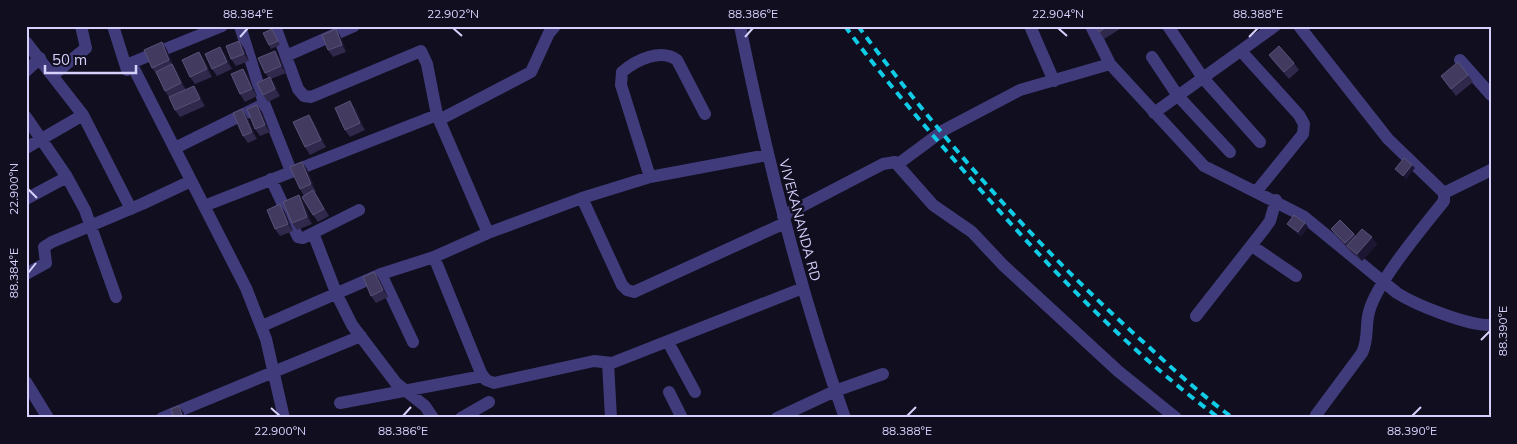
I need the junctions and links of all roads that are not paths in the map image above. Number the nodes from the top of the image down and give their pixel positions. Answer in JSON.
{"nodes":[{"id":1,"x":81,"y":26,"type":"edge"},
{"id":2,"x":113,"y":26,"type":"edge"},
{"id":3,"x":222,"y":26,"type":"edge"},
{"id":4,"x":240,"y":26,"type":"edge"},
{"id":5,"x":275,"y":26,"type":"edge"},
{"id":6,"x":354,"y":26,"type":"edge"},
{"id":7,"x":555,"y":26,"type":"edge"},
{"id":8,"x":740,"y":26,"type":"edge"},
{"id":9,"x":1030,"y":26,"type":"edge"},
{"id":10,"x":1091,"y":26,"type":"edge"},
{"id":11,"x":1168,"y":26,"type":"edge"},
{"id":12,"x":1275,"y":26,"type":"edge"},
{"id":13,"x":1299,"y":26,"type":"edge"},
{"id":14,"x":26,"y":42,"type":"edge"},
{"id":15,"x":1241,"y":51,"type":"junction"},
{"id":16,"x":286,"y":56,"type":"junction"},
{"id":17,"x":40,"y":58,"type":"junction"},
{"id":18,"x":1152,"y":58,"type":"dead end"},
{"id":19,"x":1460,"y":60,"type":"dead end"},
{"id":20,"x":131,"y":63,"type":"junction"},
{"id":21,"x":1110,"y":64,"type":"junction"},
{"id":22,"x":26,"y":70,"type":"edge"},
{"id":23,"x":53,"y":75,"type":"junction"},
{"id":24,"x":1203,"y":78,"type":"junction"},
{"id":25,"x":1054,"y":80,"type":"junction"},
{"id":26,"x":1491,"y":95,"type":"edge"},
{"id":27,"x":1178,"y":96,"type":"junction"},
{"id":28,"x":264,"y":104,"type":"junction"},
{"id":29,"x":1154,"y":113,"type":"junction"},
{"id":30,"x":705,"y":114,"type":"dead end"},
{"id":31,"x":84,"y":115,"type":"junction"},
{"id":32,"x":26,"y":117,"type":"edge"},
{"id":33,"x":438,"y":117,"type":"junction"},
{"id":34,"x":42,"y":140,"type":"junction"},
{"id":35,"x":1260,"y":142,"type":"dead end"},
{"id":36,"x":26,"y":148,"type":"edge"},
{"id":37,"x":175,"y":148,"type":"junction"},
{"id":38,"x":1230,"y":152,"type":"dead end"},
{"id":39,"x":766,"y":155,"type":"junction"},
{"id":40,"x":898,"y":164,"type":"junction"},
{"id":41,"x":1491,"y":170,"type":"edge"},
{"id":42,"x":290,"y":171,"type":"junction"},
{"id":43,"x":67,"y":177,"type":"junction"},
{"id":44,"x":650,"y":178,"type":"junction"},
{"id":45,"x":271,"y":179,"type":"junction"},
{"id":46,"x":191,"y":181,"type":"junction"},
{"id":47,"x":1256,"y":192,"type":"junction"},
{"id":48,"x":1444,"y":193,"type":"junction"},
{"id":49,"x":582,"y":198,"type":"junction"},
{"id":50,"x":26,"y":199,"type":"edge"},
{"id":51,"x":1276,"y":200,"type":"junction"},
{"id":52,"x":204,"y":206,"type":"junction"},
{"id":53,"x":131,"y":209,"type":"junction"},
{"id":54,"x":359,"y":210,"type":"dead end"},
{"id":55,"x":784,"y":220,"type":"junction"},
{"id":56,"x":90,"y":224,"type":"junction"},
{"id":57,"x":313,"y":233,"type":"junction"},
{"id":58,"x":488,"y":233,"type":"junction"},
{"id":59,"x":1252,"y":246,"type":"junction"},
{"id":60,"x":434,"y":257,"type":"junction"},
{"id":61,"x":26,"y":274,"type":"edge"},
{"id":62,"x":382,"y":274,"type":"junction"},
{"id":63,"x":1296,"y":276,"type":"dead end"},
{"id":64,"x":1383,"y":281,"type":"junction"},
{"id":65,"x":802,"y":288,"type":"junction"},
{"id":66,"x":337,"y":295,"type":"junction"},
{"id":67,"x":116,"y":297,"type":"dead end"},
{"id":68,"x":1196,"y":316,"type":"dead end"},
{"id":69,"x":1491,"y":325,"type":"edge"},
{"id":70,"x":262,"y":326,"type":"junction"},
{"id":71,"x":361,"y":336,"type":"junction"},
{"id":72,"x":413,"y":342,"type":"dead end"},
{"id":73,"x":668,"y":342,"type":"junction"},
{"id":74,"x":608,"y":362,"type":"junction"},
{"id":75,"x":274,"y":372,"type":"junction"},
{"id":76,"x":883,"y":374,"type":"dead end"},
{"id":77,"x":483,"y":376,"type":"junction"},
{"id":78,"x":26,"y":382,"type":"edge"},
{"id":79,"x":401,"y":390,"type":"junction"},
{"id":80,"x":835,"y":391,"type":"junction"},
{"id":81,"x":669,"y":392,"type":"dead end"},
{"id":82,"x":695,"y":392,"type":"dead end"},
{"id":83,"x":489,"y":402,"type":"dead end"},
{"id":84,"x":340,"y":403,"type":"dead end"},
{"id":85,"x":1316,"y":415,"type":"dead end"},
{"id":86,"x":48,"y":418,"type":"edge"},
{"id":87,"x":162,"y":418,"type":"edge"},
{"id":88,"x":284,"y":418,"type":"edge"},
{"id":89,"x":433,"y":418,"type":"edge"},
{"id":90,"x":461,"y":418,"type":"edge"},
{"id":91,"x":611,"y":418,"type":"edge"},
{"id":92,"x":682,"y":418,"type":"edge"},
{"id":93,"x":777,"y":418,"type":"edge"},
{"id":94,"x":845,"y":418,"type":"edge"},
{"id":95,"x":1176,"y":418,"type":"edge"}],
"edges":[{"from":1,"to":23,"type":"street"},
{"from":2,"to":20,"type":"street"},
{"from":3,"to":20,"type":"street"},
{"from":4,"to":28,"type":"street"},
{"from":5,"to":16,"type":"street"},
{"from":6,"to":16,"type":"street"},
{"from":7,"to":33,"type":"street"},
{"from":8,"to":39,"type":"street","name":"VIVEKANANDA RD"},
{"from":9,"to":25,"type":"street"},
{"from":10,"to":21,"type":"street"},
{"from":11,"to":24,"type":"street"},
{"from":12,"to":15,"type":"street"},
{"from":13,"to":48,"type":"street"},
{"from":14,"to":17,"type":"street"},
{"from":15,"to":24,"type":"street"},
{"from":15,"to":47,"type":"street"},
{"from":16,"to":33,"type":"street"},
{"from":17,"to":22,"type":"street"},
{"from":17,"to":23,"type":"street"},
{"from":18,"to":27,"type":"street"},
{"from":19,"to":26,"type":"street"},
{"from":20,"to":37,"type":"street"},
{"from":21,"to":25,"type":"street"},
{"from":21,"to":29,"type":"street"},
{"from":23,"to":31,"type":"street"},
{"from":24,"to":27,"type":"street"},
{"from":24,"to":35,"type":"street"},
{"from":25,"to":40,"type":"street"},
{"from":27,"to":29,"type":"street"},
{"from":27,"to":38,"type":"street"},
{"from":28,"to":37,"type":"street"},
{"from":28,"to":42,"type":"street"},
{"from":29,"to":47,"type":"street"},
{"from":30,"to":44,"type":"street"},
{"from":31,"to":34,"type":"street"},
{"from":31,"to":53,"type":"street"},
{"from":32,"to":34,"type":"street"},
{"from":33,"to":42,"type":"street"},
{"from":33,"to":58,"type":"street"},
{"from":34,"to":36,"type":"street"},
{"from":34,"to":43,"type":"street"},
{"from":37,"to":46,"type":"street"},
{"from":39,"to":44,"type":"street"},
{"from":39,"to":55,"type":"street","name":"VIVEKANANDA RD"},
{"from":40,"to":55,"type":"street"},
{"from":40,"to":95,"type":"street"},
{"from":41,"to":48,"type":"street"},
{"from":42,"to":45,"type":"street"},
{"from":43,"to":50,"type":"street"},
{"from":43,"to":56,"type":"street"},
{"from":44,"to":49,"type":"street"},
{"from":45,"to":52,"type":"street"},
{"from":45,"to":57,"type":"street"},
{"from":46,"to":52,"type":"street"},
{"from":46,"to":53,"type":"street"},
{"from":47,"to":51,"type":"street"},
{"from":48,"to":64,"type":"street"},
{"from":49,"to":55,"type":"street"},
{"from":49,"to":58,"type":"street"},
{"from":51,"to":59,"type":"street"},
{"from":51,"to":64,"type":"street"},
{"from":52,"to":70,"type":"street"},
{"from":53,"to":56,"type":"street"},
{"from":54,"to":57,"type":"street"},
{"from":55,"to":65,"type":"street","name":"VIVEKANANDA RD"},
{"from":56,"to":61,"type":"street"},
{"from":56,"to":67,"type":"street"},
{"from":57,"to":66,"type":"street"},
{"from":58,"to":60,"type":"street"},
{"from":59,"to":63,"type":"street"},
{"from":59,"to":68,"type":"street"},
{"from":60,"to":62,"type":"street"},
{"from":60,"to":77,"type":"street"},
{"from":62,"to":66,"type":"street"},
{"from":62,"to":72,"type":"street"},
{"from":64,"to":69,"type":"street"},
{"from":64,"to":85,"type":"street"},
{"from":65,"to":73,"type":"street"},
{"from":65,"to":80,"type":"street","name":"VIVEKANANDA RD"},
{"from":66,"to":70,"type":"street"},
{"from":66,"to":71,"type":"street"},
{"from":70,"to":75,"type":"street"},
{"from":71,"to":75,"type":"street"},
{"from":71,"to":79,"type":"street"},
{"from":73,"to":74,"type":"street"},
{"from":73,"to":82,"type":"street"},
{"from":74,"to":77,"type":"street"},
{"from":74,"to":91,"type":"street"},
{"from":75,"to":87,"type":"street"},
{"from":75,"to":88,"type":"street"},
{"from":76,"to":80,"type":"street"},
{"from":77,"to":79,"type":"street"},
{"from":78,"to":86,"type":"street"},
{"from":79,"to":84,"type":"street"},
{"from":79,"to":89,"type":"street"},
{"from":80,"to":93,"type":"street"},
{"from":80,"to":94,"type":"street","name":"VIVEKANANDA RD"},
{"from":81,"to":92,"type":"street"},
{"from":83,"to":90,"type":"street"}]}
